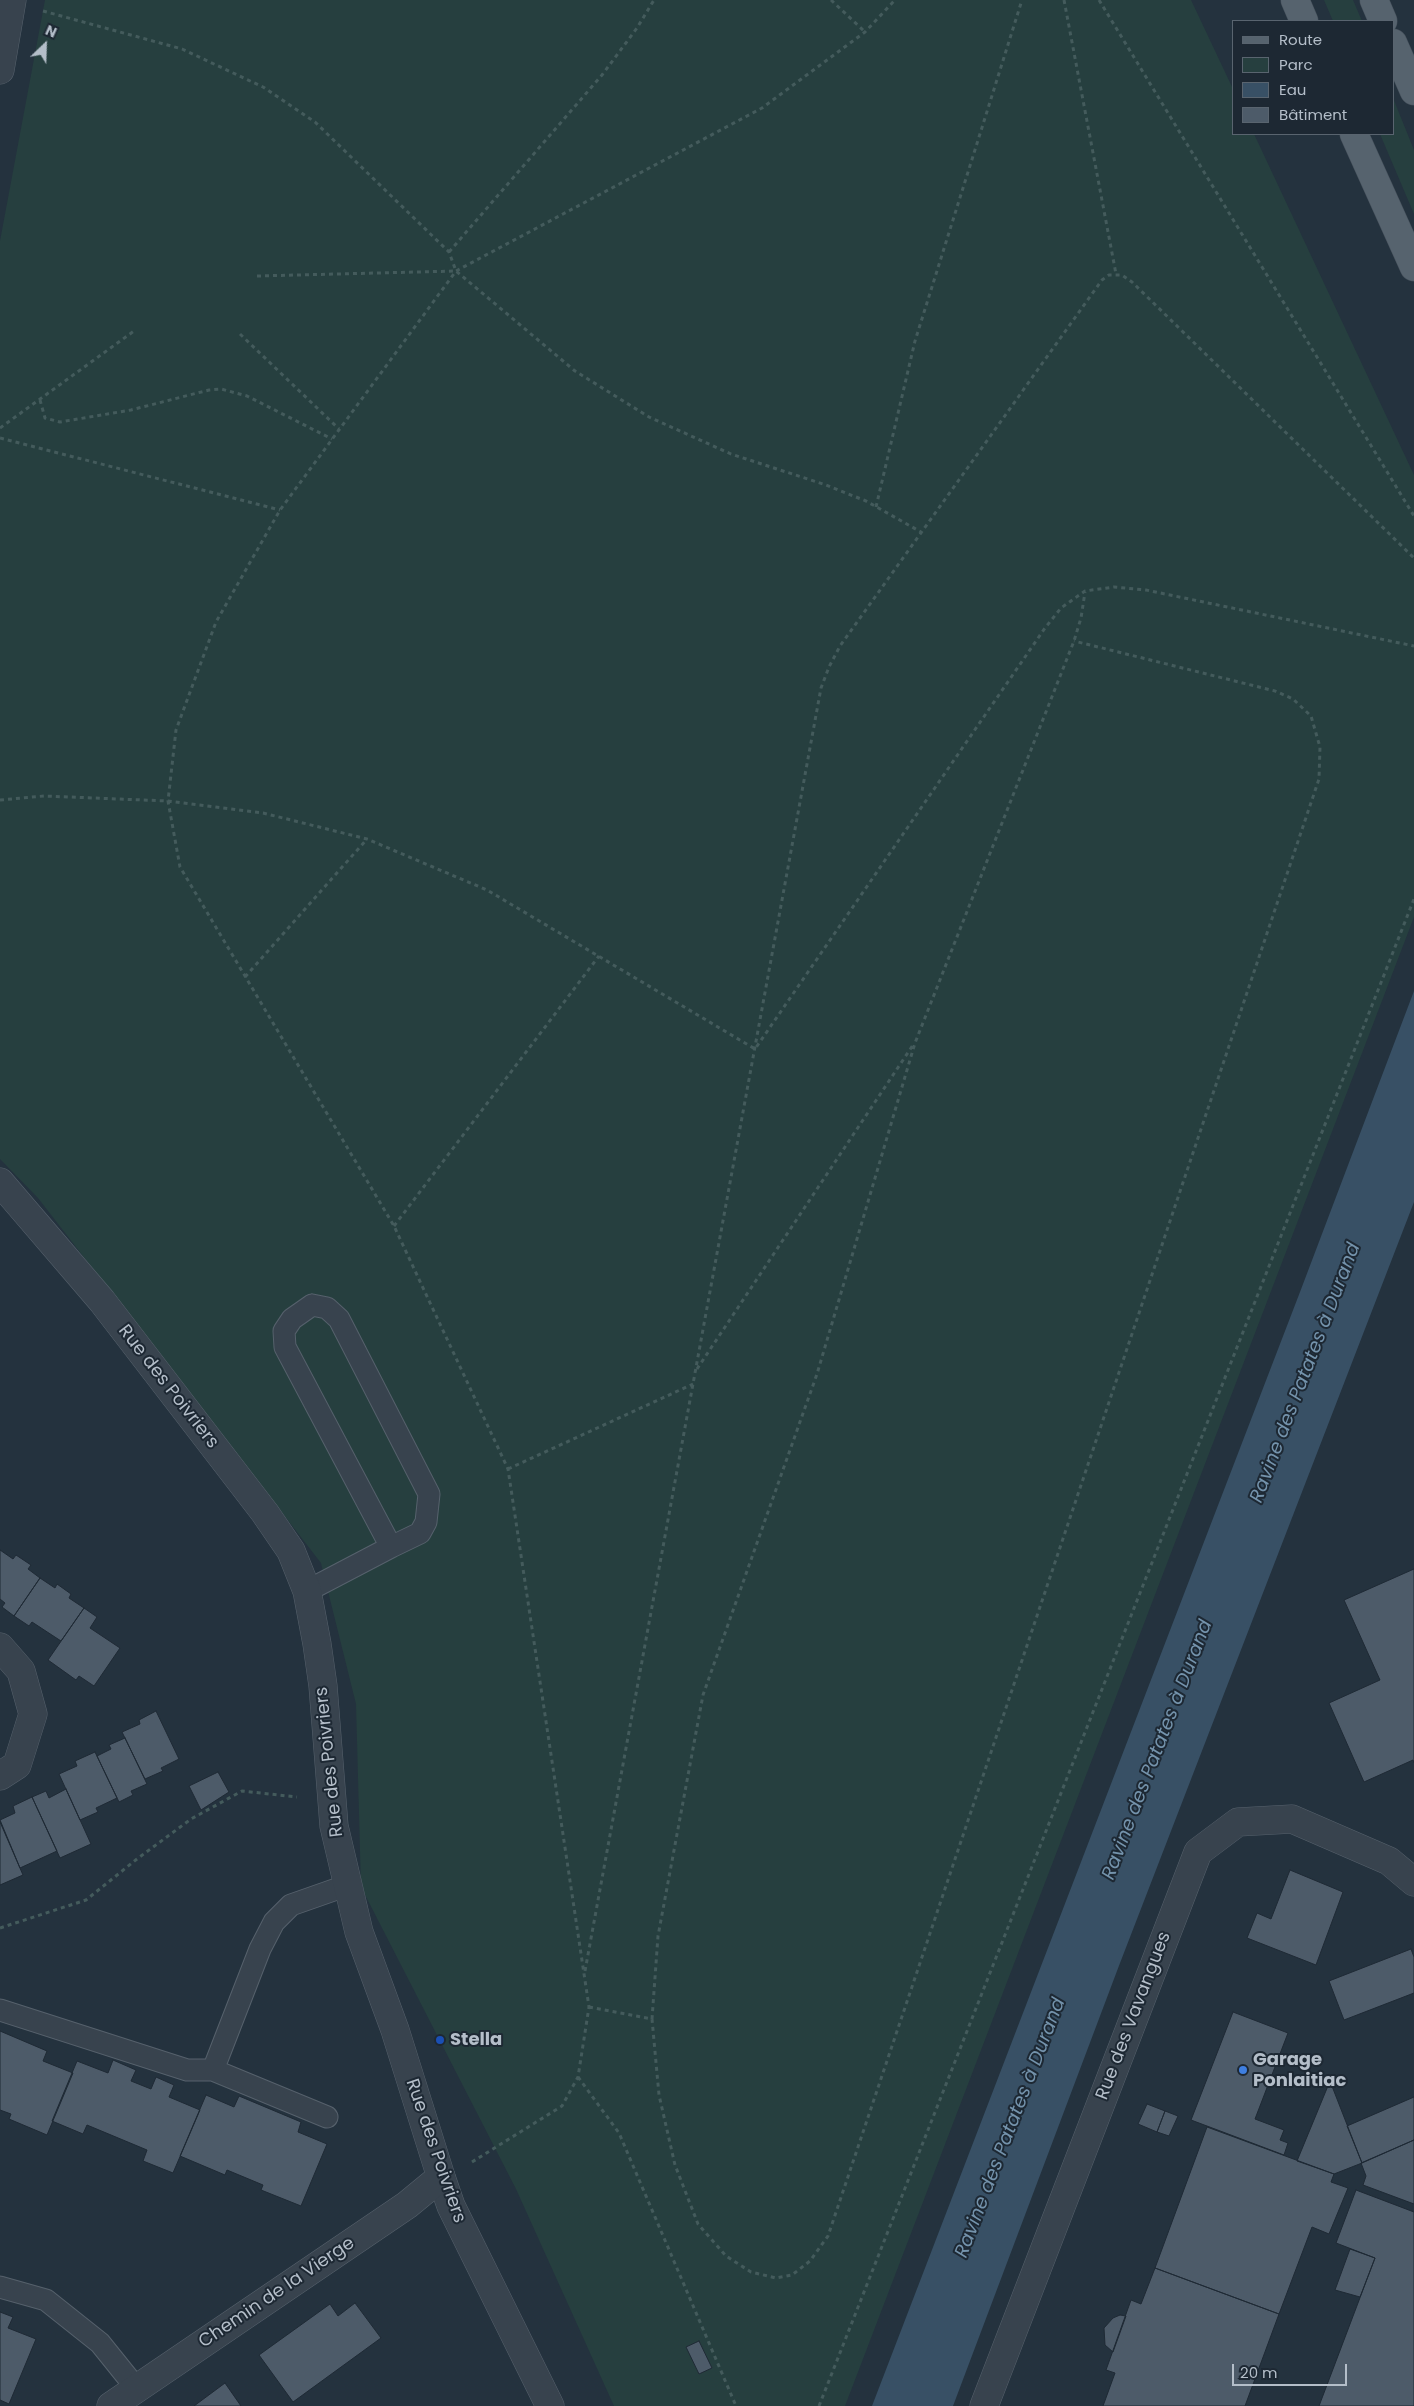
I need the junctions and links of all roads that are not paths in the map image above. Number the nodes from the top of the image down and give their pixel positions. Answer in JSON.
{"nodes":[{"id":1,"x":1295,"y":0,"type":"edge"},
{"id":2,"x":1374,"y":0,"type":"edge"},
{"id":3,"x":10,"y":1,"type":"edge"},
{"id":4,"x":1304,"y":20,"type":"edge"},
{"id":5,"x":1383,"y":20,"type":"edge"},
{"id":6,"x":1394,"y":45,"type":"edge"},
{"id":7,"x":0,"y":70,"type":"edge"},
{"id":8,"x":1414,"y":91,"type":"edge"},
{"id":9,"x":1354,"y":135,"type":"edge"},
{"id":10,"x":1414,"y":267,"type":"edge"},
{"id":11,"x":0,"y":1182,"type":"edge"},
{"id":12,"x":391,"y":1547,"type":"junction"},
{"id":13,"x":307,"y":1591,"type":"junction"},
{"id":14,"x":0,"y":1647,"type":"edge"},
{"id":15,"x":0,"y":1776,"type":"edge"},
{"id":16,"x":1414,"y":1882,"type":"edge"},
{"id":17,"x":348,"y":1885,"type":"junction"},
{"id":18,"x":0,"y":2010,"type":"edge"},
{"id":19,"x":214,"y":2070,"type":"junction"},
{"id":20,"x":327,"y":2117,"type":"dead end"},
{"id":21,"x":441,"y":2178,"type":"junction"},
{"id":22,"x":0,"y":2288,"type":"edge"},
{"id":23,"x":137,"y":2389,"type":"junction"},
{"id":24,"x":111,"y":2406,"type":"edge"},
{"id":25,"x":550,"y":2406,"type":"edge"},
{"id":26,"x":984,"y":2406,"type":"edge"}],
"edges":[{"from":1,"to":4,"type":"main road"},
{"from":2,"to":5,"type":"main road"},
{"from":3,"to":7,"type":"street"},
{"from":6,"to":8,"type":"main road"},
{"from":9,"to":10,"type":"main road"},
{"from":11,"to":13,"type":"street","name":"Rue des Poivriers"},
{"from":12,"to":12,"type":"lane"},
{"from":12,"to":13,"type":"lane"},
{"from":13,"to":17,"type":"street","name":"Rue des Poivriers"},
{"from":14,"to":15,"type":"street"},
{"from":16,"to":26,"type":"street","name":"Rue des Vavangues"},
{"from":17,"to":19,"type":"lane"},
{"from":17,"to":21,"type":"street","name":"Rue des Poivriers"},
{"from":18,"to":19,"type":"lane"},
{"from":19,"to":20,"type":"lane"},
{"from":21,"to":23,"type":"street","name":"Chemin de la Vierge"},
{"from":21,"to":25,"type":"street","name":"Rue des Poivriers"},
{"from":22,"to":23,"type":"lane"},
{"from":23,"to":24,"type":"street","name":"Chemin de la Vierge"}]}
